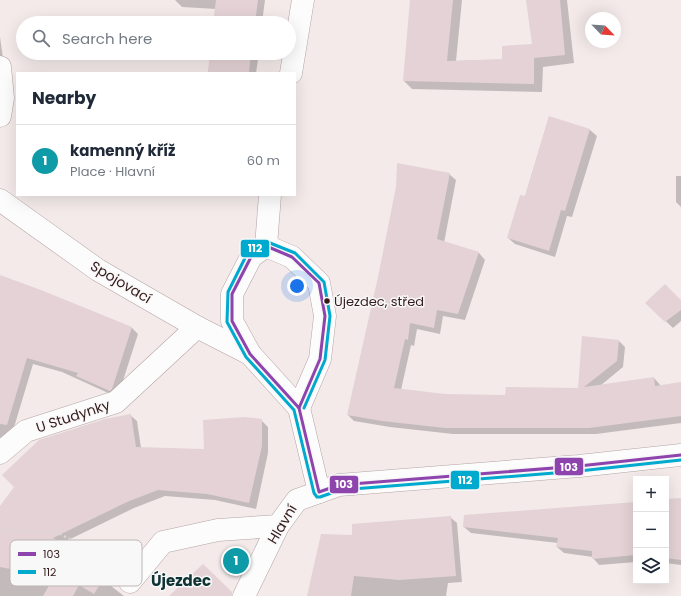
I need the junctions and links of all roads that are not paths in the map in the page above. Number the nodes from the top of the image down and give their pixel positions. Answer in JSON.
{"nodes":[{"id":1,"x":303,"y":0,"type":"edge"},
{"id":2,"x":296,"y":43,"type":"edge"},
{"id":3,"x":293,"y":60,"type":"edge"},
{"id":4,"x":0,"y":67,"type":"edge"},
{"id":5,"x":291,"y":72,"type":"edge"},
{"id":6,"x":0,"y":116,"type":"edge"},
{"id":7,"x":270,"y":196,"type":"edge"},
{"id":8,"x":0,"y":200,"type":"edge"},
{"id":9,"x":266,"y":246,"type":"junction"},
{"id":10,"x":197,"y":327,"type":"junction"},
{"id":11,"x":250,"y":354,"type":"junction"},
{"id":12,"x":299,"y":408,"type":"junction"},
{"id":13,"x":0,"y":453,"type":"edge"},
{"id":14,"x":681,"y":455,"type":"edge"},
{"id":15,"x":319,"y":492,"type":"junction"},
{"id":16,"x":278,"y":526,"type":"junction"},
{"id":17,"x":142,"y":567,"type":"edge"},
{"id":18,"x":244,"y":596,"type":"edge"}],
"edges":[{"from":1,"to":2,"type":"street"},
{"from":3,"to":5,"type":"street"},
{"from":4,"to":6,"type":"street"},
{"from":7,"to":9,"type":"street"},
{"from":8,"to":10,"type":"street","name":"Spojovací"},
{"from":9,"to":11,"type":"street"},
{"from":9,"to":12,"type":"street"},
{"from":10,"to":11,"type":"street","name":"Spojovací"},
{"from":10,"to":13,"type":"street","name":"U Studynky"},
{"from":11,"to":12,"type":"street"},
{"from":12,"to":15,"type":"street"},
{"from":14,"to":15,"type":"street","name":"Hlavní"},
{"from":15,"to":16,"type":"street","name":"Hlavní"},
{"from":16,"to":17,"type":"street"},
{"from":16,"to":18,"type":"street","name":"Hlavní"}]}
